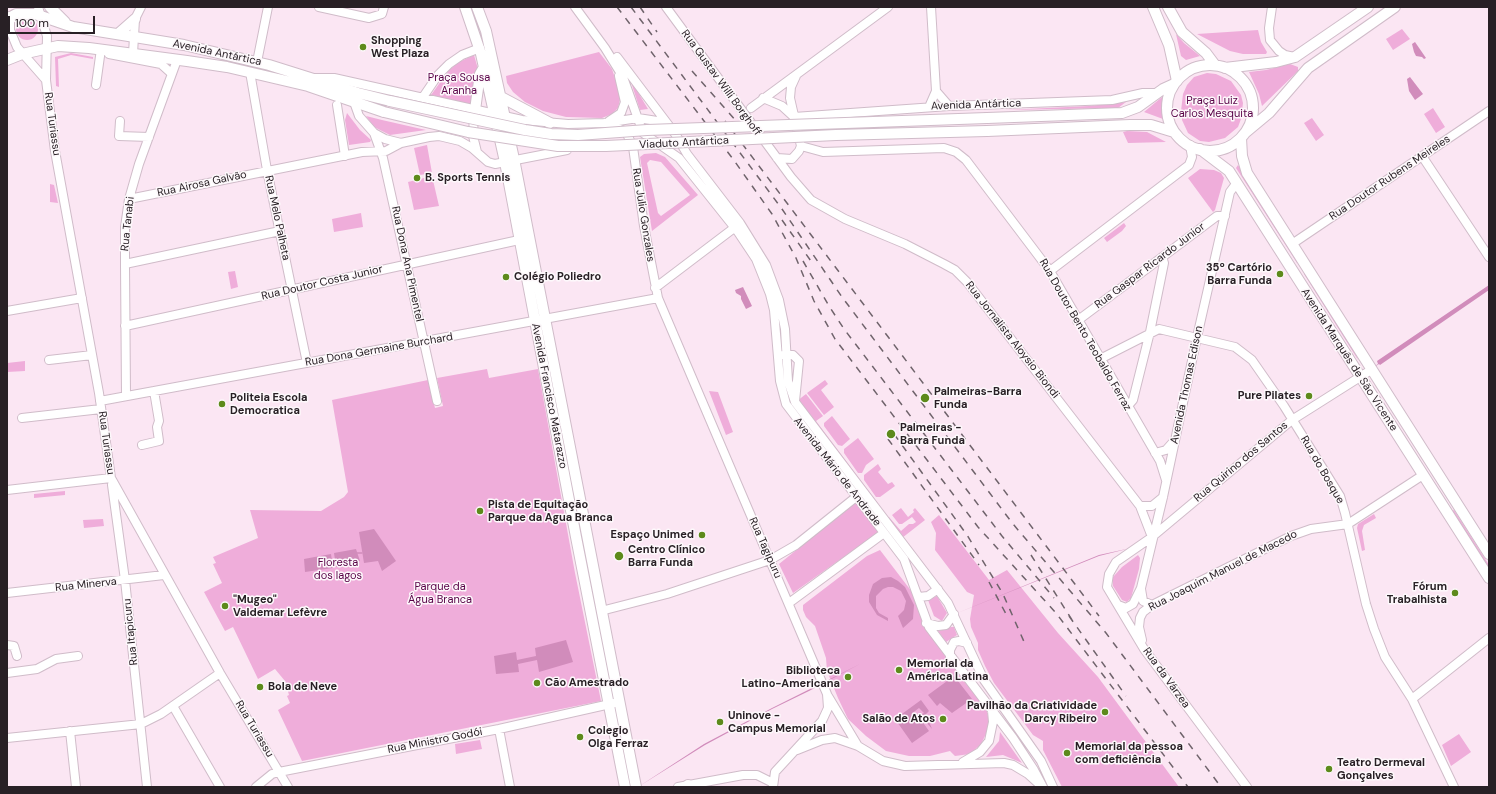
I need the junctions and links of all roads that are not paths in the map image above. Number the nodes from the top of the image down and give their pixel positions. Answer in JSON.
{"nodes":[{"id":1,"x":50,"y":7,"type":"edge"},
{"id":2,"x":141,"y":7,"type":"edge"},
{"id":3,"x":268,"y":7,"type":"edge"},
{"id":4,"x":319,"y":7,"type":"edge"},
{"id":5,"x":384,"y":7,"type":"edge"},
{"id":6,"x":465,"y":7,"type":"edge"},
{"id":7,"x":477,"y":7,"type":"edge"},
{"id":8,"x":575,"y":7,"type":"edge"},
{"id":9,"x":666,"y":7,"type":"edge"},
{"id":10,"x":888,"y":7,"type":"edge"},
{"id":11,"x":930,"y":7,"type":"edge"},
{"id":12,"x":1153,"y":7,"type":"edge"},
{"id":13,"x":1168,"y":7,"type":"edge"},
{"id":14,"x":1272,"y":7,"type":"edge"},
{"id":15,"x":1368,"y":7,"type":"edge"},
{"id":16,"x":1395,"y":7,"type":"edge"},
{"id":17,"x":40,"y":11,"type":"edge"},
{"id":18,"x":10,"y":14,"type":"edge"},
{"id":19,"x":135,"y":19,"type":"junction"},
{"id":20,"x":70,"y":26,"type":"junction"},
{"id":21,"x":118,"y":34,"type":"junction"},
{"id":22,"x":135,"y":37,"type":"junction"},
{"id":23,"x":47,"y":48,"type":"junction"},
{"id":24,"x":480,"y":48,"type":"junction"},
{"id":25,"x":605,"y":48,"type":"junction"},
{"id":26,"x":101,"y":49,"type":"junction"},
{"id":27,"x":22,"y":54,"type":"junction"},
{"id":28,"x":133,"y":54,"type":"junction"},
{"id":29,"x":1295,"y":57,"type":"junction"},
{"id":30,"x":7,"y":60,"type":"edge"},
{"id":31,"x":177,"y":60,"type":"junction"},
{"id":32,"x":257,"y":62,"type":"junction"},
{"id":33,"x":1215,"y":65,"type":"junction"},
{"id":34,"x":484,"y":67,"type":"junction"},
{"id":35,"x":617,"y":67,"type":"junction"},
{"id":36,"x":1225,"y":68,"type":"junction"},
{"id":37,"x":250,"y":72,"type":"junction"},
{"id":38,"x":171,"y":73,"type":"junction"},
{"id":39,"x":798,"y":73,"type":"junction"},
{"id":40,"x":315,"y":78,"type":"junction"},
{"id":41,"x":46,"y":80,"type":"junction"},
{"id":42,"x":1176,"y":82,"type":"junction"},
{"id":43,"x":96,"y":85,"type":"dead end"},
{"id":44,"x":936,"y":91,"type":"junction"},
{"id":45,"x":1157,"y":93,"type":"junction"},
{"id":46,"x":501,"y":97,"type":"junction"},
{"id":47,"x":423,"y":98,"type":"junction"},
{"id":48,"x":763,"y":98,"type":"junction"},
{"id":49,"x":390,"y":100,"type":"joint"},
{"id":50,"x":734,"y":100,"type":"junction"},
{"id":51,"x":354,"y":102,"type":"junction"},
{"id":52,"x":337,"y":105,"type":"dead end"},
{"id":53,"x":456,"y":105,"type":"junction"},
{"id":54,"x":950,"y":106,"type":"junction"},
{"id":55,"x":929,"y":107,"type":"junction"},
{"id":56,"x":751,"y":108,"type":"junction"},
{"id":57,"x":475,"y":110,"type":"junction"},
{"id":58,"x":1489,"y":111,"type":"edge"},
{"id":59,"x":384,"y":112,"type":"joint"},
{"id":60,"x":494,"y":114,"type":"junction"},
{"id":61,"x":505,"y":116,"type":"junction"},
{"id":62,"x":794,"y":117,"type":"junction"},
{"id":63,"x":638,"y":118,"type":"junction"},
{"id":64,"x":987,"y":118,"type":"joint"},
{"id":65,"x":120,"y":121,"type":"dead end"},
{"id":66,"x":550,"y":123,"type":"junction"},
{"id":67,"x":605,"y":123,"type":"junction"},
{"id":68,"x":1174,"y":132,"type":"junction"},
{"id":69,"x":374,"y":133,"type":"junction"},
{"id":70,"x":759,"y":134,"type":"junction"},
{"id":71,"x":439,"y":136,"type":"junction"},
{"id":72,"x":1242,"y":136,"type":"junction"},
{"id":73,"x":149,"y":137,"type":"junction"},
{"id":74,"x":401,"y":144,"type":"junction"},
{"id":75,"x":801,"y":146,"type":"junction"},
{"id":76,"x":1190,"y":146,"type":"junction"},
{"id":77,"x":633,"y":147,"type":"junction"},
{"id":78,"x":664,"y":147,"type":"junction"},
{"id":79,"x":1200,"y":150,"type":"junction"},
{"id":80,"x":381,"y":151,"type":"junction"},
{"id":81,"x":687,"y":154,"type":"junction"},
{"id":82,"x":478,"y":155,"type":"junction"},
{"id":83,"x":345,"y":156,"type":"junction"},
{"id":84,"x":1422,"y":156,"type":"junction"},
{"id":85,"x":777,"y":158,"type":"junction"},
{"id":86,"x":510,"y":160,"type":"junction"},
{"id":87,"x":267,"y":170,"type":"junction"},
{"id":88,"x":1236,"y":184,"type":"junction"},
{"id":89,"x":129,"y":199,"type":"junction"},
{"id":90,"x":1225,"y":216,"type":"junction"},
{"id":91,"x":737,"y":225,"type":"junction"},
{"id":92,"x":280,"y":231,"type":"junction"},
{"id":93,"x":519,"y":240,"type":"junction"},
{"id":94,"x":1292,"y":244,"type":"junction"},
{"id":95,"x":1162,"y":257,"type":"junction"},
{"id":96,"x":1489,"y":258,"type":"edge"},
{"id":97,"x":124,"y":264,"type":"junction"},
{"id":98,"x":407,"y":264,"type":"junction"},
{"id":99,"x":1050,"y":271,"type":"junction"},
{"id":100,"x":655,"y":288,"type":"junction"},
{"id":101,"x":292,"y":289,"type":"junction"},
{"id":102,"x":82,"y":298,"type":"junction"},
{"id":103,"x":658,"y":298,"type":"junction"},
{"id":104,"x":7,"y":311,"type":"edge"},
{"id":105,"x":540,"y":320,"type":"junction"},
{"id":106,"x":1077,"y":321,"type":"junction"},
{"id":107,"x":125,"y":326,"type":"junction"},
{"id":108,"x":1150,"y":332,"type":"junction"},
{"id":109,"x":1197,"y":337,"type":"junction"},
{"id":110,"x":424,"y":342,"type":"junction"},
{"id":111,"x":92,"y":355,"type":"junction"},
{"id":112,"x":778,"y":355,"type":"junction"},
{"id":113,"x":787,"y":355,"type":"junction"},
{"id":114,"x":1100,"y":359,"type":"junction"},
{"id":115,"x":49,"y":360,"type":"dead end"},
{"id":116,"x":307,"y":363,"type":"junction"},
{"id":117,"x":1372,"y":370,"type":"junction"},
{"id":118,"x":1360,"y":378,"type":"junction"},
{"id":119,"x":154,"y":391,"type":"junction"},
{"id":120,"x":126,"y":396,"type":"junction"},
{"id":121,"x":437,"y":401,"type":"dead end"},
{"id":122,"x":101,"y":405,"type":"junction"},
{"id":123,"x":1127,"y":407,"type":"junction"},
{"id":124,"x":22,"y":418,"type":"dead end"},
{"id":125,"x":1292,"y":420,"type":"junction"},
{"id":126,"x":1175,"y":438,"type":"junction"},
{"id":127,"x":142,"y":445,"type":"dead end"},
{"id":128,"x":1155,"y":453,"type":"junction"},
{"id":129,"x":1423,"y":476,"type":"junction"},
{"id":130,"x":110,"y":478,"type":"junction"},
{"id":131,"x":1166,"y":480,"type":"junction"},
{"id":132,"x":7,"y":490,"type":"edge"},
{"id":133,"x":1163,"y":497,"type":"junction"},
{"id":134,"x":856,"y":498,"type":"junction"},
{"id":135,"x":1140,"y":506,"type":"junction"},
{"id":136,"x":132,"y":518,"type":"junction"},
{"id":137,"x":117,"y":523,"type":"junction"},
{"id":138,"x":1348,"y":524,"type":"junction"},
{"id":139,"x":884,"y":533,"type":"junction"},
{"id":140,"x":1152,"y":537,"type":"junction"},
{"id":141,"x":1489,"y":554,"type":"edge"},
{"id":142,"x":770,"y":560,"type":"junction"},
{"id":143,"x":1116,"y":562,"type":"joint"},
{"id":144,"x":164,"y":575,"type":"junction"},
{"id":145,"x":1489,"y":578,"type":"edge"},
{"id":146,"x":125,"y":580,"type":"junction"},
{"id":147,"x":1141,"y":588,"type":"junction"},
{"id":148,"x":938,"y":589,"type":"junction"},
{"id":149,"x":7,"y":593,"type":"edge"},
{"id":150,"x":919,"y":597,"type":"junction"},
{"id":151,"x":788,"y":603,"type":"junction"},
{"id":152,"x":1118,"y":605,"type":"junction"},
{"id":153,"x":1152,"y":605,"type":"junction"},
{"id":154,"x":601,"y":611,"type":"junction"},
{"id":155,"x":954,"y":614,"type":"junction"},
{"id":156,"x":926,"y":623,"type":"junction"},
{"id":157,"x":1489,"y":638,"type":"edge"},
{"id":158,"x":968,"y":643,"type":"junction"},
{"id":159,"x":7,"y":645,"type":"edge"},
{"id":160,"x":1144,"y":649,"type":"junction"},
{"id":161,"x":17,"y":656,"type":"dead end"},
{"id":162,"x":78,"y":656,"type":"dead end"},
{"id":163,"x":950,"y":657,"type":"junction"},
{"id":164,"x":7,"y":673,"type":"edge"},
{"id":165,"x":220,"y":673,"type":"junction"},
{"id":166,"x":827,"y":694,"type":"junction"},
{"id":167,"x":1412,"y":699,"type":"junction"},
{"id":168,"x":619,"y":702,"type":"junction"},
{"id":169,"x":609,"y":705,"type":"junction"},
{"id":170,"x":173,"y":706,"type":"junction"},
{"id":171,"x":992,"y":711,"type":"junction"},
{"id":172,"x":141,"y":724,"type":"junction"},
{"id":173,"x":499,"y":729,"type":"junction"},
{"id":174,"x":70,"y":731,"type":"junction"},
{"id":175,"x":7,"y":738,"type":"edge"},
{"id":176,"x":858,"y":746,"type":"junction"},
{"id":177,"x":795,"y":751,"type":"junction"},
{"id":178,"x":957,"y":764,"type":"junction"},
{"id":179,"x":279,"y":772,"type":"junction"},
{"id":180,"x":773,"y":785,"type":"edge"},
{"id":181,"x":684,"y":786,"type":"edge"},
{"id":182,"x":76,"y":787,"type":"edge"},
{"id":183,"x":147,"y":787,"type":"edge"},
{"id":184,"x":220,"y":787,"type":"edge"},
{"id":185,"x":256,"y":787,"type":"edge"},
{"id":186,"x":288,"y":787,"type":"edge"},
{"id":187,"x":510,"y":787,"type":"edge"},
{"id":188,"x":625,"y":787,"type":"edge"},
{"id":189,"x":636,"y":787,"type":"edge"},
{"id":190,"x":1042,"y":787,"type":"edge"},
{"id":191,"x":1053,"y":787,"type":"edge"},
{"id":192,"x":1247,"y":787,"type":"edge"},
{"id":193,"x":1454,"y":787,"type":"edge"}],
"edges":[{"from":1,"to":20,"type":"main road"},
{"from":2,"to":19,"type":"street"},
{"from":3,"to":32,"type":"street"},
{"from":4,"to":5,"type":"street"},
{"from":6,"to":24,"type":"main road","name":"Avenida Francisco Matarazzo"},
{"from":7,"to":46,"type":"main road","name":"Avenida Francisco Matarazzo"},
{"from":8,"to":25,"type":"street","name":"Avenida Mário de Andrade"},
{"from":9,"to":50,"type":"street","name":"Rua Gustav Willi Borghoff"},
{"from":10,"to":39,"type":"street"},
{"from":11,"to":44,"type":"street"},
{"from":12,"to":42,"type":"main road"},
{"from":13,"to":33,"type":"main road"},
{"from":14,"to":29,"type":"street"},
{"from":15,"to":29,"type":"main road"},
{"from":16,"to":72,"type":"main road"},
{"from":17,"to":18,"type":"main road","name":"Avenida Antártica"},
{"from":17,"to":20,"type":"main road","name":"Avenida Antártica"},
{"from":17,"to":23,"type":"street","name":"Rua Turiassu"},
{"from":18,"to":27,"type":"street","name":"Rua Turiassu"},
{"from":19,"to":21,"type":"main road"},
{"from":19,"to":22,"type":"street"},
{"from":20,"to":21,"type":"main road","name":"Avenida Antártica"},
{"from":21,"to":22,"type":"main road","name":"Avenida Antártica"},
{"from":22,"to":28,"type":"street"},
{"from":22,"to":32,"type":"main road","name":"Avenida Antártica"},
{"from":23,"to":26,"type":"main road","name":"Avenida Antártica"},
{"from":23,"to":27,"type":"main road","name":"Avenida Antártica"},
{"from":23,"to":41,"type":"street","name":"Rua Turiassu"},
{"from":24,"to":34,"type":"main road","name":"Avenida Francisco Matarazzo"},
{"from":24,"to":47,"type":"street"},
{"from":25,"to":35,"type":"street","name":"Avenida Mário de Andrade"},
{"from":25,"to":81,"type":"street","name":"Avenida Mário de Andrade"},
{"from":26,"to":28,"type":"main road","name":"Avenida Antártica"},
{"from":26,"to":38,"type":"street","name":"Avenida Antártica"},
{"from":26,"to":43,"type":"street"},
{"from":27,"to":30,"type":"main road","name":"Avenida Antártica"},
{"from":27,"to":41,"type":"street","name":"Rua Turiassu"},
{"from":28,"to":31,"type":"main road","name":"Avenida Antártica"},
{"from":29,"to":36,"type":"main road"},
{"from":31,"to":37,"type":"main road","name":"Avenida Antártica"},
{"from":31,"to":38,"type":"street","name":"Rua Tanabi"},
{"from":32,"to":40,"type":"main road","name":"Avenida Antártica"},
{"from":33,"to":36,"type":"main road"},
{"from":33,"to":42,"type":"main road"},
{"from":34,"to":57,"type":"main road"},
{"from":34,"to":60,"type":"main road","name":"Avenida Francisco Matarazzo"},
{"from":35,"to":63,"type":"street","name":"Avenida Mário de Andrade"},
{"from":35,"to":67,"type":"street"},
{"from":36,"to":72,"type":"main road"},
{"from":37,"to":51,"type":"main road","name":"Avenida Antártica"},
{"from":37,"to":87,"type":"street","name":"Rua Melo Palheta"},
{"from":38,"to":73,"type":"street","name":"Rua Tanabi"},
{"from":39,"to":48,"type":"street"},
{"from":39,"to":62,"type":"street"},
{"from":40,"to":47,"type":"street"},
{"from":40,"to":49,"type":"main road","name":"Avenida Antártica"},
{"from":41,"to":102,"type":"street","name":"Rua Turiassu"},
{"from":42,"to":45,"type":"main road","name":"Avenida Antártica"},
{"from":42,"to":68,"type":"main road"},
{"from":44,"to":54,"type":"street"},
{"from":44,"to":55,"type":"street"},
{"from":45,"to":54,"type":"street","name":"Avenida Antártica"},
{"from":45,"to":64,"type":"main road","name":"Avenida Antártica"},
{"from":46,"to":61,"type":"main road","name":"Avenida Francisco Matarazzo"},
{"from":46,"to":66,"type":"main road"},
{"from":47,"to":53,"type":"street"},
{"from":48,"to":56,"type":"street"},
{"from":48,"to":62,"type":"street"},
{"from":49,"to":64,"type":"main road","name":"Viaduto Antártica","bridge":true},
{"from":50,"to":56,"type":"street"},
{"from":50,"to":70,"type":"street","name":"Rua Gustav Willi Borghoff"},
{"from":51,"to":59,"type":"main road","name":"Avenida Antártica"},
{"from":51,"to":69,"type":"street"},
{"from":52,"to":83,"type":"street"},
{"from":53,"to":57,"type":"street"},
{"from":53,"to":71,"type":"street"},
{"from":54,"to":55,"type":"street","name":"Avenida Antártica"},
{"from":55,"to":62,"type":"street","name":"Avenida Antártica"},
{"from":56,"to":70,"type":"street"},
{"from":57,"to":60,"type":"street"},
{"from":57,"to":82,"type":"street"},
{"from":58,"to":84,"type":"street","name":"Rua Doutor Rubens Meireles"},
{"from":59,"to":68,"type":"main road","name":"Viaduto Antártica","bridge":true},
{"from":60,"to":61,"type":"street"},
{"from":60,"to":86,"type":"main road","name":"Avenida Francisco Matarazzo"},
{"from":61,"to":66,"type":"street"},
{"from":61,"to":86,"type":"main road","name":"Avenida Francisco Matarazzo"},
{"from":62,"to":75,"type":"street"},
{"from":63,"to":67,"type":"street"},
{"from":63,"to":78,"type":"street","name":"Avenida Mário de Andrade"},
{"from":63,"to":81,"type":"street"},
{"from":65,"to":73,"type":"street"},
{"from":66,"to":67,"type":"street"},
{"from":67,"to":77,"type":"street","name":"Rua Julio Gonzales"},
{"from":68,"to":76,"type":"main road"},
{"from":69,"to":74,"type":"street"},
{"from":69,"to":80,"type":"street","name":"Rua Dona Ana Pimentel"},
{"from":70,"to":85,"type":"street","name":"Rua Gustav Willi Borghoff"},
{"from":71,"to":74,"type":"street","name":"Rua Airosa Galvão"},
{"from":71,"to":82,"type":"street"},
{"from":72,"to":79,"type":"main road"},
{"from":72,"to":94,"type":"main road","name":"Avenida Marquês de São Vicente"},
{"from":73,"to":89,"type":"street","name":"Rua Tanabi"},
{"from":74,"to":80,"type":"street","name":"Rua Airosa Galvão"},
{"from":75,"to":85,"type":"street"},
{"from":75,"to":99,"type":"street","name":"Rua Doutor Bento Teobaldo Ferraz"},
{"from":76,"to":79,"type":"main road"},
{"from":76,"to":99,"type":"street"},
{"from":77,"to":78,"type":"street"},
{"from":77,"to":86,"type":"street"},
{"from":77,"to":100,"type":"street","name":"Rua Julio Gonzales"},
{"from":78,"to":91,"type":"street","name":"Avenida Mário de Andrade"},
{"from":79,"to":88,"type":"main road","name":"Avenida Marquês de São Vicente"},
{"from":80,"to":83,"type":"street","name":"Rua Airosa Galvão"},
{"from":80,"to":98,"type":"street","name":"Rua Dona Ana Pimentel"},
{"from":81,"to":91,"type":"street","name":"Avenida Mário de Andrade"},
{"from":82,"to":86,"type":"street"},
{"from":83,"to":87,"type":"street","name":"Rua Airosa Galvão"},
{"from":84,"to":94,"type":"street","name":"Rua Doutor Rubens Meireles"},
{"from":84,"to":96,"type":"street"},
{"from":85,"to":135,"type":"street","name":"Rua Jornalista Aloysio Biondi"},
{"from":86,"to":93,"type":"main road","name":"Avenida Francisco Matarazzo"},
{"from":86,"to":105,"type":"main road","name":"Avenida Francisco Matarazzo"},
{"from":87,"to":89,"type":"street","name":"Rua Airosa Galvão"},
{"from":87,"to":92,"type":"street","name":"Rua Melo Palheta"},
{"from":88,"to":90,"type":"street","name":"Avenida Thomas Edison"},
{"from":88,"to":118,"type":"main road","name":"Avenida Marquês de São Vicente"},
{"from":89,"to":97,"type":"street","name":"Rua Tanabi"},
{"from":90,"to":95,"type":"street","name":"Rua Gaspar Ricardo Junior"},
{"from":90,"to":109,"type":"street","name":"Avenida Thomas Edison"},
{"from":91,"to":100,"type":"street"},
{"from":91,"to":112,"type":"street","name":"Avenida Mário de Andrade"},
{"from":91,"to":113,"type":"street","name":"Avenida Mário de Andrade"},
{"from":92,"to":97,"type":"street"},
{"from":92,"to":101,"type":"street","name":"Rua Melo Palheta"},
{"from":93,"to":98,"type":"street","name":"Rua Doutor Costa Junior"},
{"from":93,"to":105,"type":"main road","name":"Avenida Francisco Matarazzo"},
{"from":94,"to":117,"type":"main road","name":"Avenida Marquês de São Vicente"},
{"from":95,"to":106,"type":"street","name":"Rua Gaspar Ricardo Junior"},
{"from":95,"to":108,"type":"street"},
{"from":97,"to":107,"type":"street","name":"Rua Tanabi"},
{"from":98,"to":101,"type":"street","name":"Rua Doutor Costa Junior"},
{"from":98,"to":110,"type":"street","name":"Rua Dona Ana Pimentel"},
{"from":99,"to":106,"type":"street","name":"Rua Doutor Bento Teobaldo Ferraz"},
{"from":100,"to":103,"type":"street","name":"Rua Julio Gonzales"},
{"from":101,"to":107,"type":"street","name":"Rua Doutor Costa Junior"},
{"from":101,"to":116,"type":"street","name":"Rua Melo Palheta"},
{"from":102,"to":104,"type":"street"},
{"from":102,"to":111,"type":"street","name":"Rua Turiassu"},
{"from":103,"to":105,"type":"street","name":"Rua Dona Germaine Burchard"},
{"from":103,"to":142,"type":"street","name":"Rua Tagipuru"},
{"from":105,"to":110,"type":"street","name":"Rua Dona Germaine Burchard"},
{"from":105,"to":154,"type":"main road","name":"Avenida Francisco Matarazzo"},
{"from":105,"to":169,"type":"main road","name":"Avenida Francisco Matarazzo"},
{"from":106,"to":114,"type":"street","name":"Rua Doutor Bento Teobaldo Ferraz"},
{"from":107,"to":120,"type":"street","name":"Rua Tanabi"},
{"from":108,"to":109,"type":"street","name":"Rua do Bosque"},
{"from":108,"to":114,"type":"street","name":"Rua do Bosque"},
{"from":108,"to":123,"type":"street"},
{"from":109,"to":125,"type":"street","name":"Rua do Bosque"},
{"from":109,"to":126,"type":"street","name":"Avenida Thomas Edison"},
{"from":110,"to":116,"type":"street","name":"Rua Dona Germaine Burchard"},
{"from":110,"to":121,"type":"street","name":"Rua Dona Ana Pimentel"},
{"from":111,"to":115,"type":"street"},
{"from":111,"to":122,"type":"street","name":"Rua Turiassu"},
{"from":112,"to":113,"type":"street"},
{"from":112,"to":134,"type":"street","name":"Avenida Mário de Andrade"},
{"from":113,"to":148,"type":"street","name":"Avenida Mário de Andrade"},
{"from":114,"to":123,"type":"street","name":"Rua Doutor Bento Teobaldo Ferraz"},
{"from":116,"to":119,"type":"street","name":"Rua Dona Germaine Burchard"},
{"from":117,"to":118,"type":"street","name":"Rua Quirino dos Santos"},
{"from":117,"to":141,"type":"main road","name":"Avenida Marquês de São Vicente"},
{"from":118,"to":125,"type":"street","name":"Rua Quirino dos Santos"},
{"from":118,"to":129,"type":"main road","name":"Avenida Marquês de São Vicente"},
{"from":119,"to":120,"type":"street","name":"Rua Dona Germaine Burchard"},
{"from":119,"to":127,"type":"street"},
{"from":120,"to":122,"type":"street","name":"Rua Dona Germaine Burchard"},
{"from":122,"to":124,"type":"street","name":"Rua Dona Germaine Burchard"},
{"from":122,"to":130,"type":"street","name":"Rua Turiassu"},
{"from":123,"to":128,"type":"street","name":"Rua Doutor Bento Teobaldo Ferraz"},
{"from":125,"to":138,"type":"street","name":"Rua do Bosque"},
{"from":125,"to":140,"type":"street","name":"Rua Quirino dos Santos"},
{"from":126,"to":128,"type":"street"},
{"from":126,"to":131,"type":"street","name":"Avenida Thomas Edison"},
{"from":128,"to":131,"type":"street","name":"Rua Doutor Bento Teobaldo Ferraz"},
{"from":129,"to":138,"type":"street","name":"Rua Joaquim Manuel de Macedo"},
{"from":129,"to":145,"type":"main road","name":"Avenida Marquês de São Vicente"},
{"from":130,"to":132,"type":"street"},
{"from":130,"to":136,"type":"street","name":"Rua Turiassu"},
{"from":130,"to":137,"type":"street","name":"Rua Itapicuru"},
{"from":131,"to":133,"type":"street","name":"Avenida Thomas Edison"},
{"from":133,"to":135,"type":"street"},
{"from":133,"to":140,"type":"street","name":"Avenida Thomas Edison"},
{"from":134,"to":139,"type":"street","name":"Avenida Mário de Andrade"},
{"from":134,"to":142,"type":"street"},
{"from":135,"to":140,"type":"street","name":"Rua Jornalista Aloysio Biondi"},
{"from":136,"to":137,"type":"street"},
{"from":136,"to":144,"type":"street","name":"Rua Turiassu"},
{"from":137,"to":146,"type":"street","name":"Rua Itapicuru"},
{"from":138,"to":153,"type":"street","name":"Rua Joaquim Manuel de Macedo"},
{"from":138,"to":167,"type":"street","name":"Rua do Bosque"},
{"from":139,"to":150,"type":"street","name":"Avenida Mário de Andrade"},
{"from":139,"to":151,"type":"street"},
{"from":140,"to":143,"type":"street","name":"Rua Quirino dos Santos"},
{"from":140,"to":147,"type":"street","name":"Avenida Thomas Edison"},
{"from":142,"to":151,"type":"street","name":"Rua Tagipuru"},
{"from":142,"to":154,"type":"street"},
{"from":143,"to":152,"type":"street","name":"Rua da Várzea"},
{"from":144,"to":146,"type":"street","name":"Rua Minerva"},
{"from":144,"to":165,"type":"street","name":"Rua Turiassu"},
{"from":146,"to":149,"type":"street","name":"Rua Minerva"},
{"from":146,"to":172,"type":"street","name":"Rua Itapicuru"},
{"from":147,"to":152,"type":"street","name":"Avenida Thomas Edison"},
{"from":147,"to":153,"type":"street"},
{"from":148,"to":150,"type":"street"},
{"from":148,"to":155,"type":"street","name":"Avenida Mário de Andrade"},
{"from":150,"to":156,"type":"street","name":"Avenida Mário de Andrade"},
{"from":151,"to":166,"type":"street","name":"Rua Tagipuru"},
{"from":152,"to":160,"type":"street","name":"Rua da Várzea"},
{"from":153,"to":160,"type":"street","name":"Rua Joaquim Manuel de Macedo"},
{"from":154,"to":168,"type":"main road","name":"Avenida Francisco Matarazzo"},
{"from":155,"to":156,"type":"street"},
{"from":155,"to":158,"type":"street","name":"Avenida Mário de Andrade"},
{"from":156,"to":163,"type":"street","name":"Avenida Mário de Andrade"},
{"from":157,"to":167,"type":"street"},
{"from":158,"to":163,"type":"street"},
{"from":158,"to":191,"type":"street","name":"Avenida Mário de Andrade"},
{"from":159,"to":161,"type":"street"},
{"from":160,"to":192,"type":"street","name":"Rua da Várzea"},
{"from":162,"to":164,"type":"street"},
{"from":163,"to":171,"type":"street","name":"Avenida Mário de Andrade"},
{"from":165,"to":170,"type":"street"},
{"from":165,"to":179,"type":"street","name":"Rua Turiassu"},
{"from":166,"to":176,"type":"street"},
{"from":166,"to":177,"type":"street","name":"Rua Tagipuru"},
{"from":167,"to":193,"type":"street","name":"Rua do Bosque"},
{"from":168,"to":169,"type":"street","name":"Rua Ministro Godói"},
{"from":168,"to":189,"type":"main road","name":"Avenida Francisco Matarazzo"},
{"from":169,"to":173,"type":"street","name":"Rua Ministro Godói"},
{"from":169,"to":188,"type":"main road","name":"Avenida Francisco Matarazzo"},
{"from":170,"to":172,"type":"street"},
{"from":170,"to":184,"type":"street"},
{"from":171,"to":178,"type":"street"},
{"from":171,"to":190,"type":"street","name":"Avenida Mário de Andrade"},
{"from":172,"to":174,"type":"street"},
{"from":172,"to":183,"type":"street","name":"Rua Itapicuru"},
{"from":173,"to":179,"type":"street","name":"Rua Ministro Godói"},
{"from":173,"to":187,"type":"street"},
{"from":174,"to":175,"type":"street"},
{"from":174,"to":182,"type":"street"},
{"from":176,"to":177,"type":"street"},
{"from":176,"to":178,"type":"street"},
{"from":177,"to":180,"type":"street","name":"Rua Tagipuru"},
{"from":178,"to":190,"type":"street"},
{"from":179,"to":185,"type":"street","name":"Rua Ministro Godói"},
{"from":179,"to":186,"type":"street","name":"Rua Turiassu"},
{"from":180,"to":181,"type":"street"}]}
